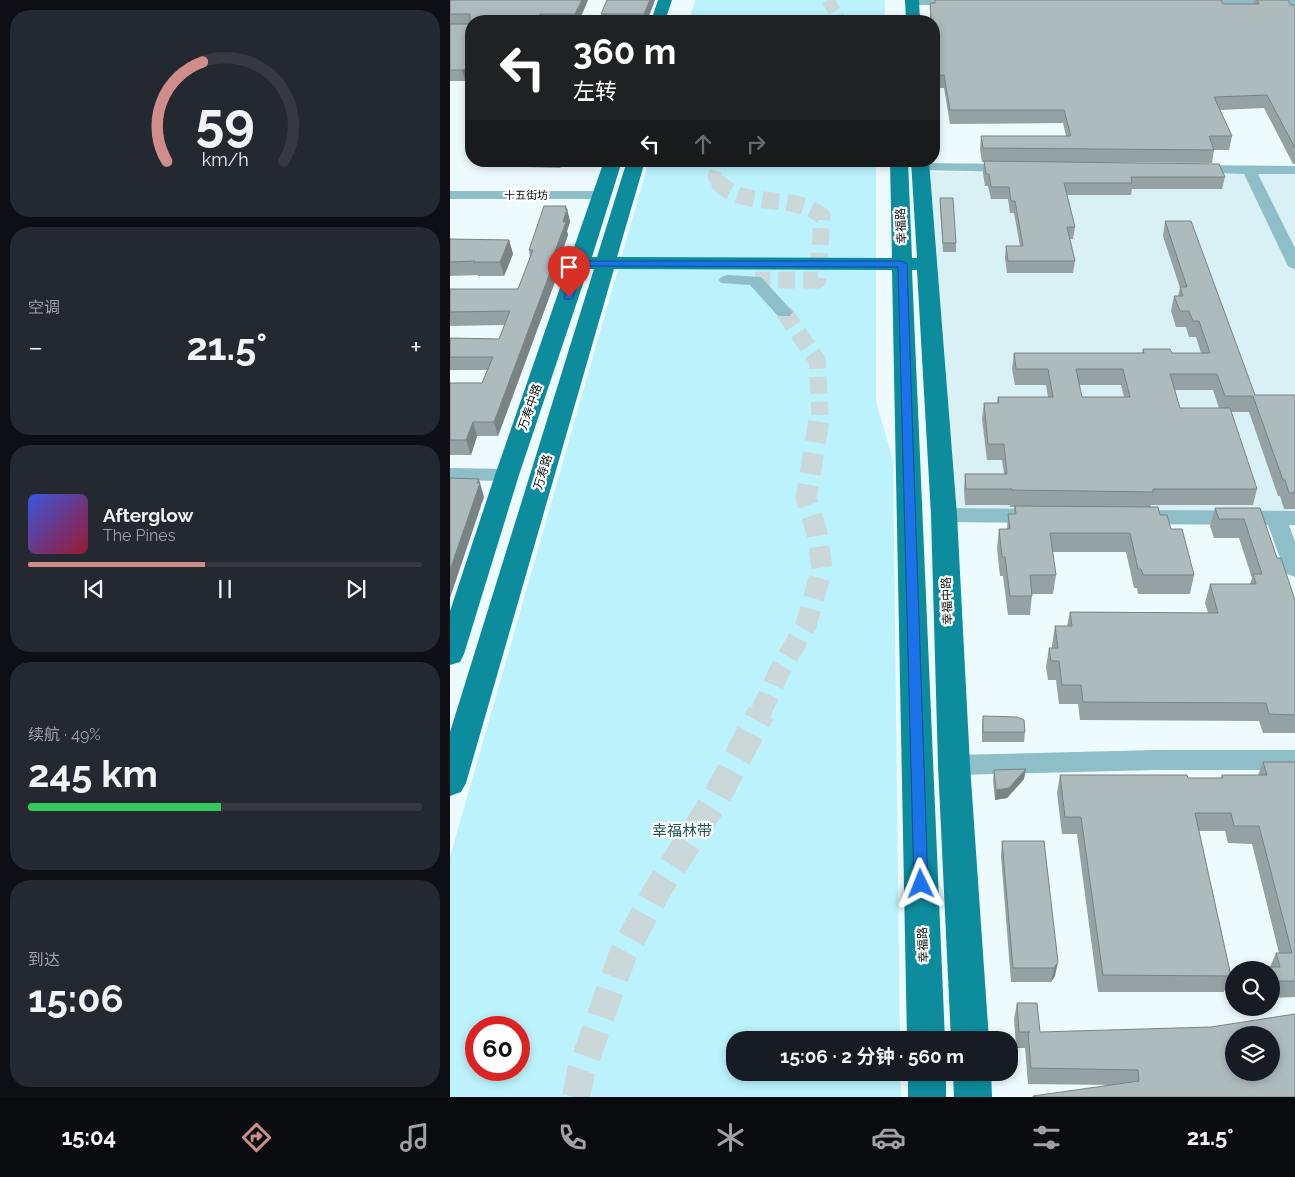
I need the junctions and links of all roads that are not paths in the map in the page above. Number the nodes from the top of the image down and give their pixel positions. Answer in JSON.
{"nodes":[{"id":1,"x":665,"y":0,"type":"edge"},
{"id":2,"x":912,"y":1,"type":"edge"},
{"id":3,"x":971,"y":2,"type":"edge"},
{"id":4,"x":1295,"y":3,"type":"edge"},
{"id":5,"x":1177,"y":4,"type":"edge"},
{"id":6,"x":660,"y":15,"type":"edge"},
{"id":7,"x":913,"y":15,"type":"edge"},
{"id":8,"x":940,"y":164,"type":"edge"},
{"id":9,"x":611,"y":167,"type":"edge"},
{"id":10,"x":634,"y":167,"type":"edge"},
{"id":11,"x":913,"y":167,"type":"edge"},
{"id":12,"x":1030,"y":168,"type":"edge"},
{"id":13,"x":1180,"y":169,"type":"edge"},
{"id":14,"x":1250,"y":170,"type":"junction"},
{"id":15,"x":1295,"y":170,"type":"edge"},
{"id":16,"x":450,"y":195,"type":"edge"},
{"id":17,"x":602,"y":195,"type":"junction"},
{"id":18,"x":580,"y":263,"type":"junction"},
{"id":19,"x":605,"y":263,"type":"junction"},
{"id":20,"x":914,"y":264,"type":"junction"},
{"id":21,"x":1295,"y":264,"type":"edge"},
{"id":22,"x":727,"y":280,"type":"dead end"},
{"id":23,"x":784,"y":312,"type":"tunnel mouth"},
{"id":24,"x":556,"y":334,"type":"junction"},
{"id":25,"x":934,"y":362,"type":"junction"},
{"id":26,"x":567,"y":393,"type":"junction"},
{"id":27,"x":450,"y":474,"type":"edge"},
{"id":28,"x":506,"y":475,"type":"junction"},
{"id":29,"x":909,"y":493,"type":"junction"},
{"id":30,"x":944,"y":515,"type":"junction"},
{"id":31,"x":1051,"y":516,"type":"edge"},
{"id":32,"x":1120,"y":517,"type":"edge"},
{"id":33,"x":1286,"y":518,"type":"edge"},
{"id":34,"x":1295,"y":569,"type":"edge"},
{"id":35,"x":450,"y":654,"type":"edge"},
{"id":36,"x":1295,"y":760,"type":"edge"},
{"id":37,"x":954,"y":765,"type":"junction"},
{"id":38,"x":450,"y":783,"type":"edge"},
{"id":39,"x":926,"y":1031,"type":"edge"},
{"id":40,"x":969,"y":1031,"type":"edge"},
{"id":41,"x":927,"y":1081,"type":"edge"},
{"id":42,"x":972,"y":1081,"type":"edge"},
{"id":43,"x":928,"y":1097,"type":"edge"},
{"id":44,"x":973,"y":1097,"type":"edge"}],
"edges":[{"from":1,"to":6,"type":"main road"},
{"from":2,"to":3,"type":"street"},
{"from":2,"to":7,"type":"main road"},
{"from":4,"to":5,"type":"street"},
{"from":8,"to":12,"type":"street"},
{"from":9,"to":17,"type":"main road","name":"万寿中路"},
{"from":10,"to":19,"type":"main road","name":"万寿路"},
{"from":11,"to":20,"type":"main road","name":"幸福路"},
{"from":13,"to":14,"type":"street"},
{"from":14,"to":15,"type":"street"},
{"from":14,"to":21,"type":"street"},
{"from":16,"to":17,"type":"street","name":"十五街坊"},
{"from":17,"to":18,"type":"main road","name":"万寿中路"},
{"from":18,"to":19,"type":"main road"},
{"from":18,"to":24,"type":"main road","name":"万寿中路"},
{"from":19,"to":20,"type":"main road"},
{"from":19,"to":26,"type":"main road","name":"万寿路"},
{"from":20,"to":25,"type":"main road","name":"幸福中路"},
{"from":20,"to":29,"type":"main road","name":"幸福路"},
{"from":22,"to":23,"type":"street"},
{"from":24,"to":26,"type":"main road"},
{"from":24,"to":28,"type":"main road","name":"万寿中路"},
{"from":25,"to":29,"type":"main road"},
{"from":25,"to":30,"type":"main road","name":"幸福中路"},
{"from":26,"to":38,"type":"main road","name":"万寿路"},
{"from":27,"to":28,"type":"street"},
{"from":28,"to":35,"type":"main road","name":"万寿中路"},
{"from":29,"to":39,"type":"main road","name":"幸福路"},
{"from":30,"to":31,"type":"street"},
{"from":30,"to":37,"type":"main road","name":"幸福中路"},
{"from":32,"to":33,"type":"street"},
{"from":33,"to":34,"type":"street"},
{"from":36,"to":37,"type":"street"},
{"from":37,"to":40,"type":"main road","name":"幸福中路"},
{"from":41,"to":43,"type":"main road"},
{"from":42,"to":44,"type":"main road"}]}
